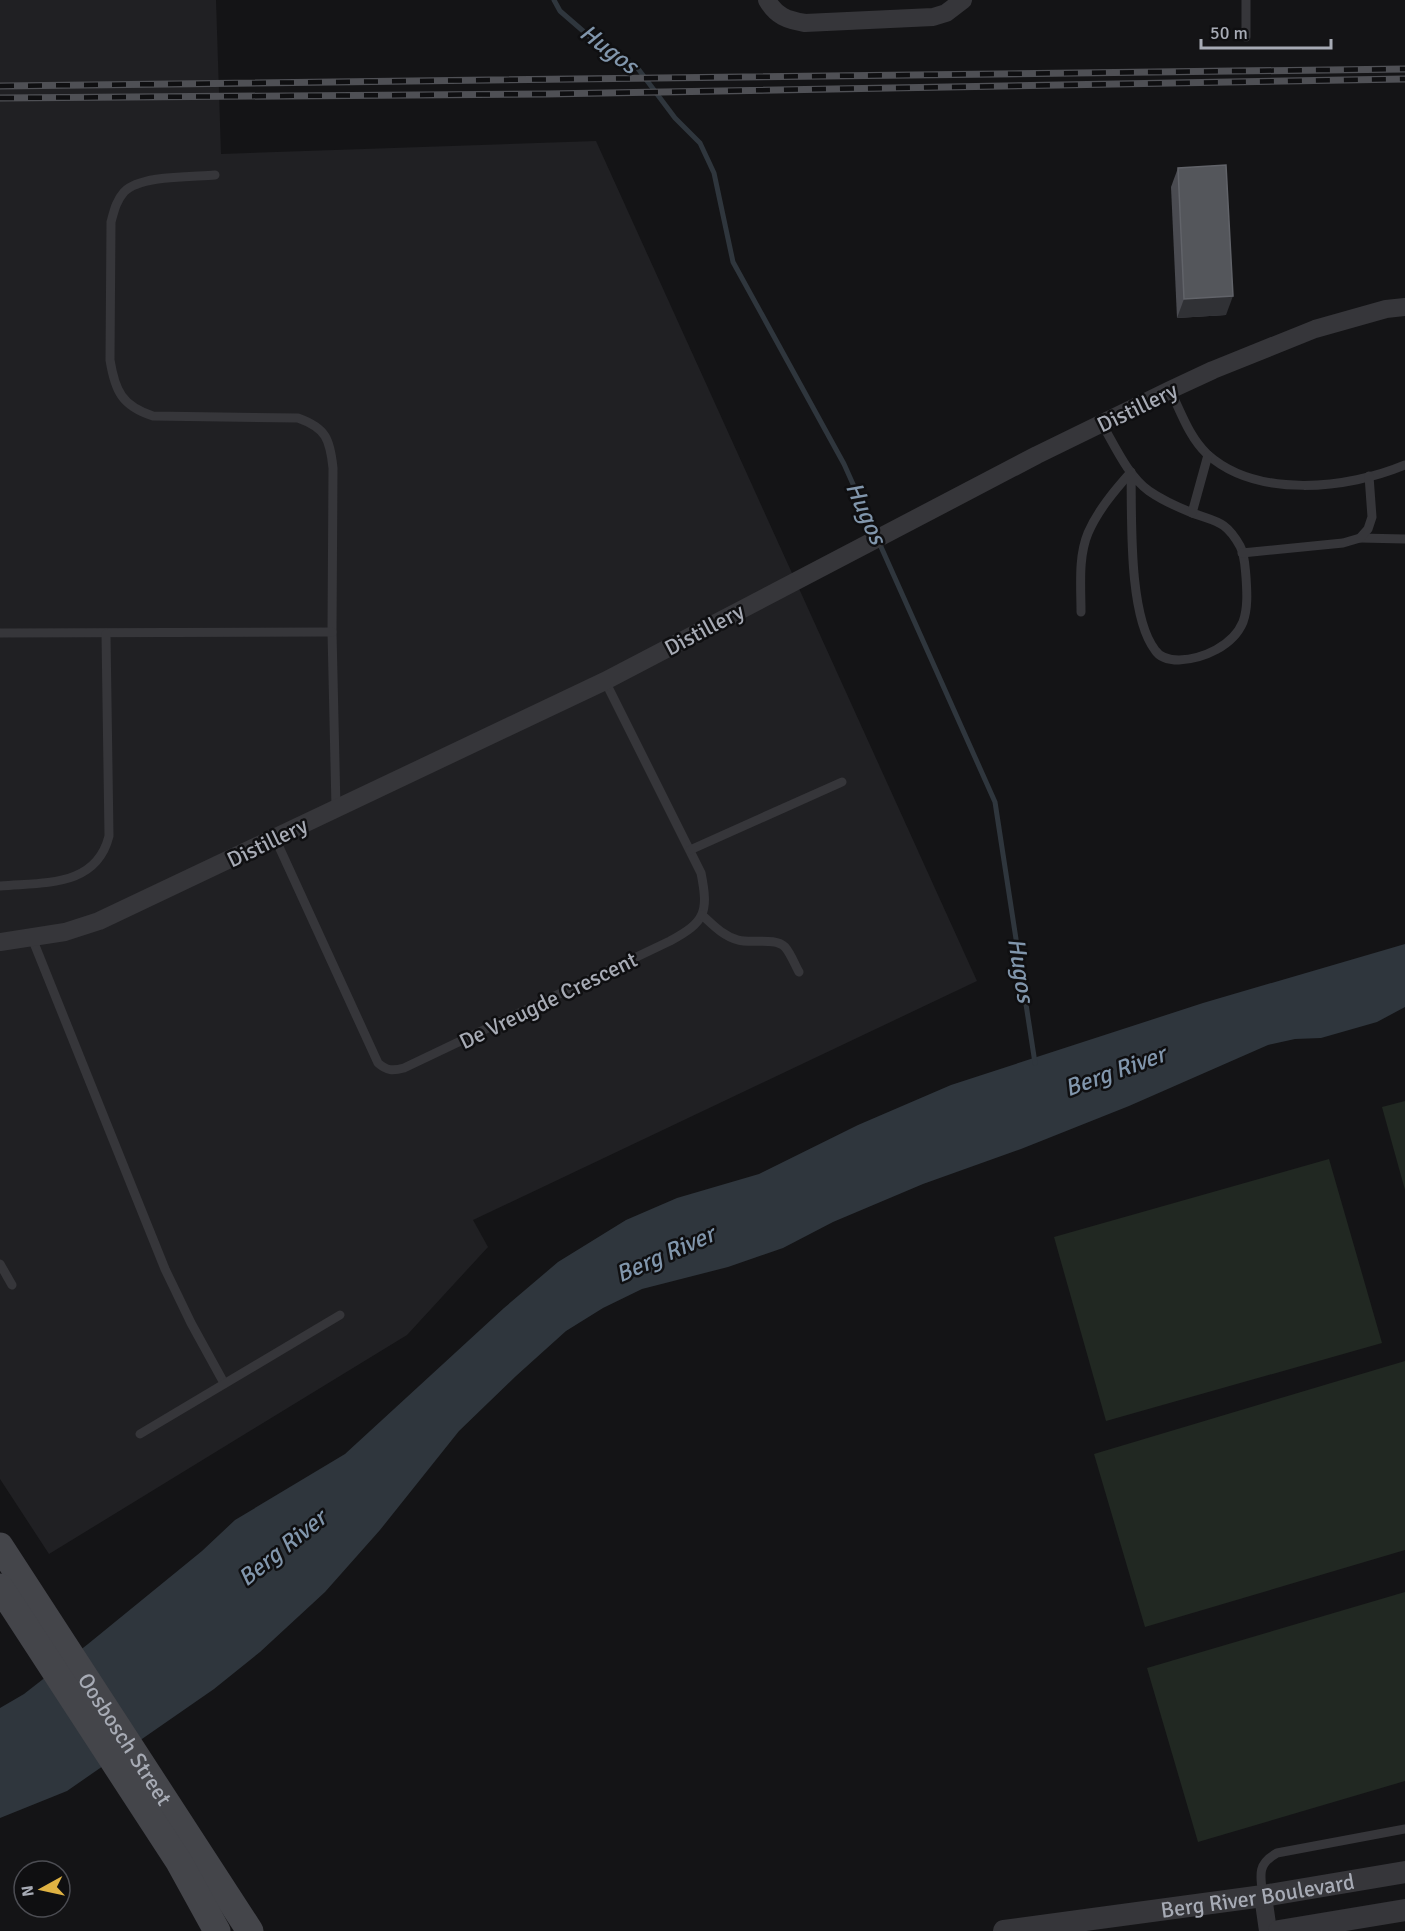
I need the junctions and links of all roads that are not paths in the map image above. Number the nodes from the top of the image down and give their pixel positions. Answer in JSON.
{"nodes":[{"id":1,"x":767,"y":0,"type":"edge"},
{"id":2,"x":963,"y":0,"type":"edge"},
{"id":3,"x":1246,"y":0,"type":"edge"},
{"id":4,"x":1246,"y":37,"type":"dead end"},
{"id":5,"x":215,"y":176,"type":"dead end"},
{"id":6,"x":1405,"y":306,"type":"edge"},
{"id":7,"x":1170,"y":390,"type":"junction"},
{"id":8,"x":1102,"y":424,"type":"junction"},
{"id":9,"x":1208,"y":454,"type":"junction"},
{"id":10,"x":1405,"y":465,"type":"edge"},
{"id":11,"x":1131,"y":472,"type":"junction"},
{"id":12,"x":1369,"y":476,"type":"junction"},
{"id":13,"x":1192,"y":513,"type":"junction"},
{"id":14,"x":1360,"y":538,"type":"junction"},
{"id":15,"x":1405,"y":539,"type":"edge"},
{"id":16,"x":1242,"y":553,"type":"junction"},
{"id":17,"x":1081,"y":612,"type":"dead end"},
{"id":18,"x":332,"y":632,"type":"junction"},
{"id":19,"x":0,"y":633,"type":"edge"},
{"id":20,"x":106,"y":633,"type":"junction"},
{"id":21,"x":605,"y":681,"type":"junction"},
{"id":22,"x":842,"y":783,"type":"dead end"},
{"id":23,"x":336,"y":808,"type":"junction"},
{"id":24,"x":275,"y":838,"type":"junction"},
{"id":25,"x":690,"y":850,"type":"junction"},
{"id":26,"x":0,"y":886,"type":"edge"},
{"id":27,"x":702,"y":915,"type":"junction"},
{"id":28,"x":32,"y":938,"type":"junction"},
{"id":29,"x":0,"y":942,"type":"edge"},
{"id":30,"x":799,"y":972,"type":"dead end"},
{"id":31,"x":0,"y":1264,"type":"edge"},
{"id":32,"x":12,"y":1285,"type":"dead end"},
{"id":33,"x":340,"y":1315,"type":"dead end"},
{"id":34,"x":224,"y":1383,"type":"junction"},
{"id":35,"x":140,"y":1434,"type":"dead end"},
{"id":36,"x":5,"y":1567,"type":"edge"},
{"id":37,"x":1405,"y":1829,"type":"edge"},
{"id":38,"x":189,"y":1858,"type":"junction"},
{"id":39,"x":1405,"y":1872,"type":"edge"},
{"id":40,"x":1263,"y":1896,"type":"junction"},
{"id":41,"x":1405,"y":1910,"type":"edge"},
{"id":42,"x":217,"y":1931,"type":"edge"},
{"id":43,"x":250,"y":1931,"type":"edge"},
{"id":44,"x":1004,"y":1931,"type":"edge"},
{"id":45,"x":1268,"y":1931,"type":"edge"},
{"id":46,"x":1280,"y":1931,"type":"edge"}],
"edges":[{"from":1,"to":2,"type":"street"},
{"from":3,"to":4,"type":"lane"},
{"from":5,"to":18,"type":"lane"},
{"from":6,"to":7,"type":"street","name":"Distillery"},
{"from":7,"to":8,"type":"street","name":"Distillery"},
{"from":7,"to":9,"type":"lane"},
{"from":8,"to":11,"type":"lane"},
{"from":8,"to":21,"type":"street","name":"Distillery"},
{"from":9,"to":12,"type":"lane"},
{"from":9,"to":13,"type":"lane"},
{"from":10,"to":12,"type":"lane"},
{"from":11,"to":13,"type":"lane"},
{"from":11,"to":16,"type":"lane"},
{"from":11,"to":17,"type":"lane"},
{"from":12,"to":14,"type":"lane"},
{"from":13,"to":16,"type":"lane"},
{"from":14,"to":15,"type":"lane"},
{"from":14,"to":16,"type":"lane"},
{"from":18,"to":20,"type":"lane"},
{"from":18,"to":23,"type":"lane"},
{"from":19,"to":20,"type":"lane"},
{"from":20,"to":26,"type":"lane"},
{"from":21,"to":23,"type":"street","name":"Distillery"},
{"from":21,"to":25,"type":"lane"},
{"from":22,"to":25,"type":"lane"},
{"from":23,"to":24,"type":"street","name":"Distillery"},
{"from":24,"to":27,"type":"lane","name":"De Vreugde Crescent"},
{"from":24,"to":28,"type":"street","name":"Distillery"},
{"from":25,"to":27,"type":"lane"},
{"from":27,"to":30,"type":"lane"},
{"from":28,"to":29,"type":"street","name":"Distillery"},
{"from":28,"to":34,"type":"lane"},
{"from":31,"to":32,"type":"lane"},
{"from":33,"to":34,"type":"lane"},
{"from":34,"to":35,"type":"lane"},
{"from":36,"to":38,"type":"main road","name":"Oosbosch Street"},
{"from":37,"to":40,"type":"lane"},
{"from":38,"to":42,"type":"main road","name":"Oosbosch Street"},
{"from":38,"to":43,"type":"main road","name":"Oosbosch Street"},
{"from":39,"to":40,"type":"street","name":"Berg River Boulevard"},
{"from":40,"to":44,"type":"street","name":"Berg River Boulevard"},
{"from":40,"to":45,"type":"street"},
{"from":41,"to":46,"type":"street","name":"Berg River Boulevard"}]}
